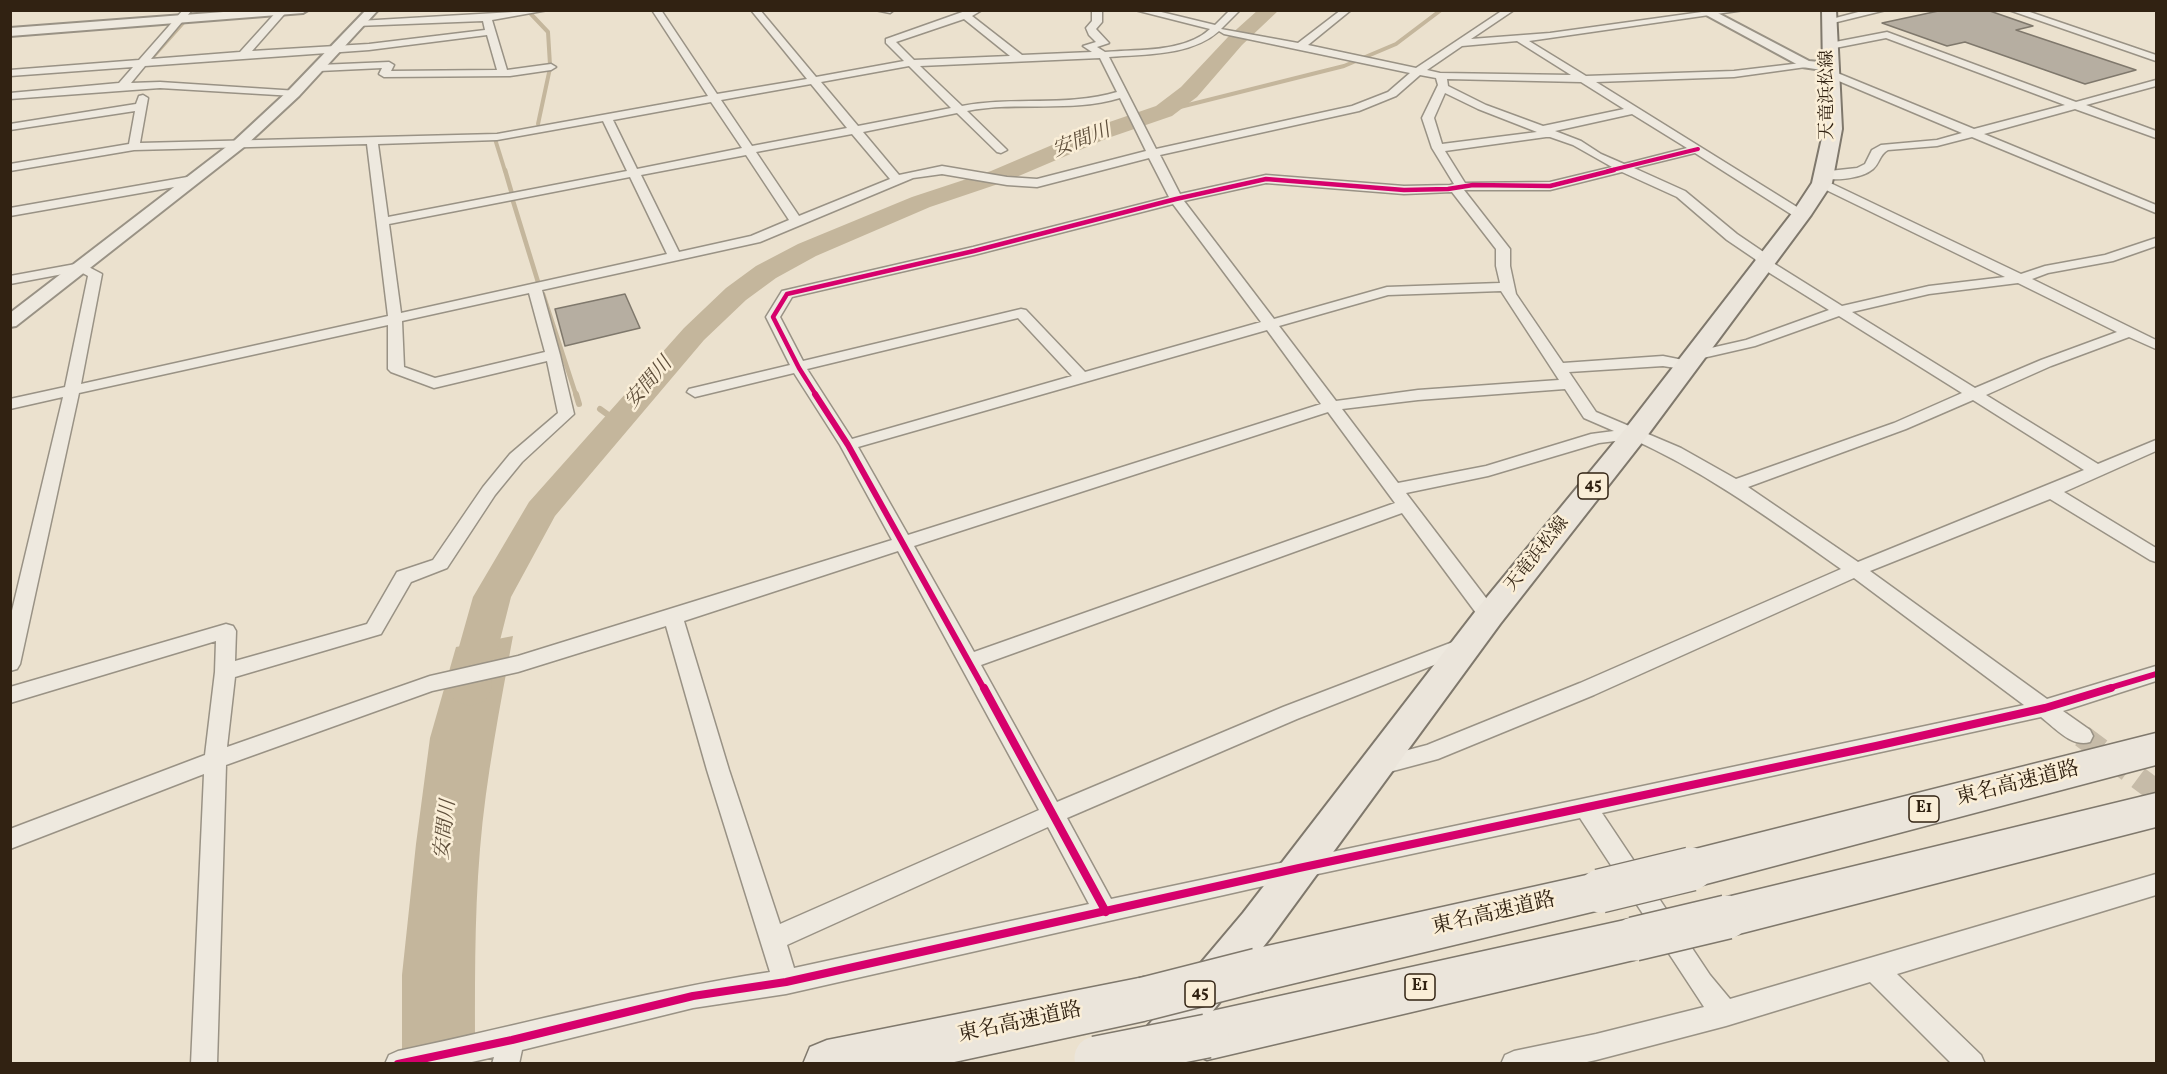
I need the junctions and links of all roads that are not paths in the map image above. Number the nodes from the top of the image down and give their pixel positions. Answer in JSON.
{"nodes":[{"id":1,"x":303,"y":10,"type":"edge"},
{"id":2,"x":373,"y":10,"type":"edge"},
{"id":3,"x":544,"y":10,"type":"edge"},
{"id":4,"x":656,"y":10,"type":"edge"},
{"id":5,"x":755,"y":10,"type":"edge"},
{"id":6,"x":879,"y":10,"type":"edge"},
{"id":7,"x":890,"y":10,"type":"edge"},
{"id":8,"x":978,"y":10,"type":"edge"},
{"id":9,"x":1097,"y":10,"type":"edge"},
{"id":10,"x":1139,"y":10,"type":"edge"},
{"id":11,"x":1347,"y":10,"type":"edge"},
{"id":12,"x":1510,"y":10,"type":"edge"},
{"id":13,"x":1740,"y":10,"type":"edge"},
{"id":14,"x":1881,"y":10,"type":"edge"},
{"id":15,"x":2013,"y":10,"type":"edge"},
{"id":16,"x":283,"y":11,"type":"edge"},
{"id":17,"x":1236,"y":11,"type":"edge"},
{"id":18,"x":962,"y":13,"type":"edge"},
{"id":19,"x":1706,"y":13,"type":"edge"},
{"id":20,"x":184,"y":15,"type":"edge"},
{"id":21,"x":486,"y":18,"type":"junction"},
{"id":22,"x":359,"y":24,"type":"junction"},
{"id":23,"x":1223,"y":30,"type":"junction"},
{"id":24,"x":10,"y":32,"type":"edge"},
{"id":25,"x":490,"y":32,"type":"junction"},
{"id":26,"x":1520,"y":39,"type":"junction"},
{"id":27,"x":1458,"y":43,"type":"junction"},
{"id":28,"x":1301,"y":46,"type":"junction"},
{"id":29,"x":1826,"y":47,"type":"edge"},
{"id":30,"x":336,"y":49,"type":"junction"},
{"id":31,"x":243,"y":55,"type":"junction"},
{"id":32,"x":1102,"y":55,"type":"junction"},
{"id":33,"x":1019,"y":58,"type":"junction"},
{"id":34,"x":2157,"y":58,"type":"edge"},
{"id":35,"x":911,"y":63,"type":"junction"},
{"id":36,"x":142,"y":64,"type":"junction"},
{"id":37,"x":551,"y":67,"type":"dead end"},
{"id":38,"x":319,"y":68,"type":"junction"},
{"id":39,"x":503,"y":73,"type":"junction"},
{"id":40,"x":1416,"y":73,"type":"junction"},
{"id":41,"x":10,"y":74,"type":"edge"},
{"id":42,"x":1582,"y":79,"type":"junction"},
{"id":43,"x":812,"y":81,"type":"junction"},
{"id":44,"x":1441,"y":82,"type":"junction"},
{"id":45,"x":2157,"y":83,"type":"edge"},
{"id":46,"x":148,"y":85,"type":"junction"},
{"id":47,"x":122,"y":86,"type":"junction"},
{"id":48,"x":294,"y":93,"type":"junction"},
{"id":49,"x":1122,"y":94,"type":"junction"},
{"id":50,"x":10,"y":96,"type":"edge"},
{"id":51,"x":713,"y":98,"type":"junction"},
{"id":52,"x":2076,"y":105,"type":"junction"},
{"id":53,"x":140,"y":107,"type":"junction"},
{"id":54,"x":960,"y":110,"type":"junction"},
{"id":55,"x":1633,"y":110,"type":"junction"},
{"id":56,"x":606,"y":117,"type":"junction"},
{"id":57,"x":10,"y":127,"type":"edge"},
{"id":58,"x":855,"y":130,"type":"junction"},
{"id":59,"x":1547,"y":132,"type":"junction"},
{"id":60,"x":1973,"y":134,"type":"junction"},
{"id":61,"x":2157,"y":135,"type":"edge"},
{"id":62,"x":372,"y":141,"type":"junction"},
{"id":63,"x":239,"y":144,"type":"junction"},
{"id":64,"x":134,"y":147,"type":"junction"},
{"id":65,"x":1438,"y":148,"type":"junction"},
{"id":66,"x":1698,"y":149,"type":"junction"},
{"id":67,"x":1001,"y":150,"type":"dead end"},
{"id":68,"x":749,"y":151,"type":"junction"},
{"id":69,"x":1152,"y":153,"type":"junction"},
{"id":70,"x":10,"y":168,"type":"edge"},
{"id":71,"x":1622,"y":168,"type":"junction"},
{"id":72,"x":634,"y":173,"type":"junction"},
{"id":73,"x":1823,"y":179,"type":"junction"},
{"id":74,"x":194,"y":180,"type":"junction"},
{"id":75,"x":897,"y":180,"type":"junction"},
{"id":76,"x":1458,"y":186,"type":"junction"},
{"id":77,"x":1176,"y":199,"type":"junction"},
{"id":78,"x":2157,"y":209,"type":"edge"},
{"id":79,"x":10,"y":212,"type":"edge"},
{"id":80,"x":1802,"y":215,"type":"junction"},
{"id":81,"x":382,"y":222,"type":"junction"},
{"id":82,"x":797,"y":223,"type":"junction"},
{"id":83,"x":2157,"y":242,"type":"edge"},
{"id":84,"x":675,"y":257,"type":"junction"},
{"id":85,"x":1765,"y":264,"type":"junction"},
{"id":86,"x":81,"y":267,"type":"junction"},
{"id":87,"x":2020,"y":279,"type":"junction"},
{"id":88,"x":10,"y":280,"type":"edge"},
{"id":89,"x":1507,"y":287,"type":"junction"},
{"id":90,"x":534,"y":288,"type":"junction"},
{"id":91,"x":1840,"y":311,"type":"junction"},
{"id":92,"x":395,"y":318,"type":"junction"},
{"id":93,"x":10,"y":321,"type":"edge"},
{"id":94,"x":1270,"y":324,"type":"junction"},
{"id":95,"x":2130,"y":332,"type":"junction"},
{"id":96,"x":2157,"y":345,"type":"edge"},
{"id":97,"x":553,"y":355,"type":"junction"},
{"id":98,"x":1691,"y":360,"type":"junction"},
{"id":99,"x":799,"y":368,"type":"junction"},
{"id":100,"x":1558,"y":368,"type":"junction"},
{"id":101,"x":1081,"y":377,"type":"junction"},
{"id":102,"x":1569,"y":384,"type":"junction"},
{"id":103,"x":72,"y":390,"type":"junction"},
{"id":104,"x":695,"y":392,"type":"dead end"},
{"id":105,"x":1971,"y":394,"type":"junction"},
{"id":106,"x":10,"y":404,"type":"edge"},
{"id":107,"x":1331,"y":405,"type":"junction"},
{"id":108,"x":1635,"y":434,"type":"junction"},
{"id":109,"x":848,"y":445,"type":"junction"},
{"id":110,"x":2157,"y":445,"type":"edge"},
{"id":111,"x":2096,"y":470,"type":"junction"},
{"id":112,"x":1735,"y":486,"type":"junction"},
{"id":113,"x":1396,"y":489,"type":"junction"},
{"id":114,"x":2050,"y":491,"type":"junction"},
{"id":115,"x":1407,"y":505,"type":"junction"},
{"id":116,"x":902,"y":544,"type":"junction"},
{"id":117,"x":2157,"y":556,"type":"edge"},
{"id":118,"x":1857,"y":571,"type":"junction"},
{"id":119,"x":1489,"y":616,"type":"junction"},
{"id":120,"x":673,"y":617,"type":"junction"},
{"id":121,"x":1470,"y":643,"type":"junction"},
{"id":122,"x":969,"y":661,"type":"junction"},
{"id":123,"x":10,"y":664,"type":"edge"},
{"id":124,"x":225,"y":672,"type":"junction"},
{"id":125,"x":2157,"y":674,"type":"edge"},
{"id":126,"x":10,"y":695,"type":"edge"},
{"id":127,"x":2046,"y":708,"type":"junction"},
{"id":128,"x":2082,"y":736,"type":"tunnel mouth"},
{"id":129,"x":2157,"y":749,"type":"edge"},
{"id":130,"x":215,"y":760,"type":"junction"},
{"id":131,"x":1376,"y":766,"type":"junction"},
{"id":132,"x":1585,"y":807,"type":"junction"},
{"id":133,"x":2157,"y":810,"type":"edge"},
{"id":134,"x":1052,"y":814,"type":"junction"},
{"id":135,"x":10,"y":839,"type":"edge"},
{"id":136,"x":1299,"y":868,"type":"junction"},
{"id":137,"x":2157,"y":885,"type":"edge"},
{"id":138,"x":1106,"y":912,"type":"junction"},
{"id":139,"x":773,"y":939,"type":"junction"},
{"id":140,"x":1874,"y":969,"type":"junction"},
{"id":141,"x":786,"y":982,"type":"junction"},
{"id":142,"x":1725,"y":1014,"type":"junction"},
{"id":143,"x":506,"y":1049,"type":"edge"},
{"id":144,"x":1085,"y":1061,"type":"edge"},
{"id":145,"x":204,"y":1064,"type":"edge"},
{"id":146,"x":398,"y":1064,"type":"edge"},
{"id":147,"x":827,"y":1064,"type":"edge"},
{"id":148,"x":1144,"y":1064,"type":"edge"},
{"id":149,"x":1514,"y":1064,"type":"edge"},
{"id":150,"x":1972,"y":1064,"type":"edge"}],
"edges":[{"from":1,"to":16,"type":"street"},
{"from":2,"to":22,"type":"street"},
{"from":3,"to":21,"type":"street"},
{"from":4,"to":51,"type":"street"},
{"from":5,"to":43,"type":"street"},
{"from":6,"to":7,"type":"street"},
{"from":8,"to":18,"type":"street"},
{"from":9,"to":32,"type":"street"},
{"from":10,"to":23,"type":"street"},
{"from":11,"to":28,"type":"street"},
{"from":12,"to":27,"type":"street"},
{"from":13,"to":19,"type":"street"},
{"from":14,"to":29,"type":"street"},
{"from":15,"to":34,"type":"street"},
{"from":16,"to":20,"type":"street"},
{"from":16,"to":31,"type":"street"},
{"from":17,"to":23,"type":"street"},
{"from":18,"to":33,"type":"street"},
{"from":18,"to":35,"type":"street"},
{"from":19,"to":26,"type":"street"},
{"from":19,"to":29,"type":"street"},
{"from":20,"to":24,"type":"street"},
{"from":20,"to":36,"type":"street"},
{"from":21,"to":22,"type":"street"},
{"from":21,"to":25,"type":"street"},
{"from":22,"to":30,"type":"street"},
{"from":23,"to":28,"type":"street"},
{"from":23,"to":32,"type":"street"},
{"from":25,"to":30,"type":"street"},
{"from":25,"to":39,"type":"street"},
{"from":26,"to":27,"type":"street"},
{"from":26,"to":42,"type":"street"},
{"from":27,"to":40,"type":"street"},
{"from":28,"to":40,"type":"street"},
{"from":29,"to":42,"type":"street"},
{"from":29,"to":52,"type":"street"},
{"from":29,"to":60,"type":"street"},
{"from":29,"to":73,"type":"main road","name":"天竜浜松線","number":"45"},
{"from":30,"to":31,"type":"street"},
{"from":30,"to":38,"type":"street"},
{"from":31,"to":36,"type":"street"},
{"from":32,"to":33,"type":"street"},
{"from":32,"to":49,"type":"street"},
{"from":33,"to":35,"type":"street"},
{"from":35,"to":43,"type":"street"},
{"from":35,"to":54,"type":"street"},
{"from":36,"to":41,"type":"street"},
{"from":36,"to":47,"type":"street"},
{"from":37,"to":39,"type":"street"},
{"from":38,"to":39,"type":"street"},
{"from":38,"to":48,"type":"street"},
{"from":40,"to":44,"type":"street"},
{"from":40,"to":69,"type":"street"},
{"from":42,"to":44,"type":"street"},
{"from":42,"to":55,"type":"street"},
{"from":43,"to":51,"type":"street"},
{"from":43,"to":58,"type":"street"},
{"from":44,"to":59,"type":"street"},
{"from":44,"to":65,"type":"street"},
{"from":45,"to":52,"type":"street"},
{"from":46,"to":47,"type":"street"},
{"from":46,"to":48,"type":"street"},
{"from":46,"to":53,"type":"street"},
{"from":47,"to":50,"type":"street"},
{"from":48,"to":63,"type":"street"},
{"from":49,"to":54,"type":"street"},
{"from":49,"to":69,"type":"street"},
{"from":51,"to":56,"type":"street"},
{"from":51,"to":68,"type":"street"},
{"from":52,"to":60,"type":"street"},
{"from":52,"to":61,"type":"street"},
{"from":53,"to":57,"type":"street"},
{"from":53,"to":64,"type":"street"},
{"from":54,"to":58,"type":"street"},
{"from":54,"to":67,"type":"street"},
{"from":55,"to":59,"type":"street"},
{"from":55,"to":66,"type":"street"},
{"from":56,"to":62,"type":"street"},
{"from":56,"to":72,"type":"street"},
{"from":58,"to":68,"type":"street"},
{"from":58,"to":75,"type":"street"},
{"from":59,"to":65,"type":"street"},
{"from":59,"to":71,"type":"street"},
{"from":60,"to":73,"type":"street"},
{"from":60,"to":78,"type":"street"},
{"from":62,"to":63,"type":"street"},
{"from":62,"to":81,"type":"street"},
{"from":63,"to":64,"type":"street"},
{"from":63,"to":74,"type":"street"},
{"from":64,"to":70,"type":"street"},
{"from":65,"to":76,"type":"street"},
{"from":66,"to":71,"type":"street"},
{"from":66,"to":80,"type":"street"},
{"from":68,"to":72,"type":"street"},
{"from":68,"to":82,"type":"street"},
{"from":69,"to":75,"type":"street"},
{"from":69,"to":77,"type":"street"},
{"from":71,"to":76,"type":"street"},
{"from":71,"to":85,"type":"street"},
{"from":72,"to":81,"type":"street"},
{"from":72,"to":84,"type":"street"},
{"from":73,"to":80,"type":"main road","name":"天竜浜松線","number":"45"},
{"from":73,"to":87,"type":"street"},
{"from":74,"to":79,"type":"street"},
{"from":74,"to":86,"type":"street"},
{"from":75,"to":82,"type":"street"},
{"from":76,"to":77,"type":"street"},
{"from":76,"to":89,"type":"street"},
{"from":77,"to":94,"type":"street"},
{"from":77,"to":99,"type":"street"},
{"from":80,"to":85,"type":"main road","name":"天竜浜松線","number":"45"},
{"from":81,"to":92,"type":"street"},
{"from":82,"to":84,"type":"street"},
{"from":83,"to":87,"type":"street"},
{"from":84,"to":90,"type":"street"},
{"from":85,"to":91,"type":"street"},
{"from":85,"to":98,"type":"main road","name":"天竜浜松線","number":"45"},
{"from":86,"to":88,"type":"street"},
{"from":86,"to":93,"type":"street"},
{"from":86,"to":103,"type":"street"},
{"from":87,"to":91,"type":"street"},
{"from":87,"to":95,"type":"street"},
{"from":89,"to":94,"type":"street"},
{"from":89,"to":100,"type":"street"},
{"from":90,"to":92,"type":"street"},
{"from":90,"to":97,"type":"street"},
{"from":91,"to":98,"type":"street"},
{"from":91,"to":105,"type":"street"},
{"from":92,"to":97,"type":"street"},
{"from":92,"to":103,"type":"street"},
{"from":94,"to":101,"type":"street"},
{"from":94,"to":107,"type":"street"},
{"from":95,"to":96,"type":"street"},
{"from":95,"to":105,"type":"street"},
{"from":97,"to":124,"type":"street"},
{"from":98,"to":100,"type":"street"},
{"from":98,"to":108,"type":"main road","name":"天竜浜松線","number":"45"},
{"from":99,"to":101,"type":"street"},
{"from":99,"to":104,"type":"street"},
{"from":99,"to":109,"type":"street"},
{"from":100,"to":102,"type":"street"},
{"from":101,"to":109,"type":"street"},
{"from":102,"to":107,"type":"street"},
{"from":102,"to":108,"type":"street"},
{"from":103,"to":106,"type":"street"},
{"from":103,"to":123,"type":"street"},
{"from":105,"to":111,"type":"street"},
{"from":105,"to":112,"type":"street"},
{"from":107,"to":113,"type":"street"},
{"from":107,"to":116,"type":"street"},
{"from":108,"to":112,"type":"street"},
{"from":108,"to":113,"type":"street"},
{"from":108,"to":119,"type":"main road","name":"天竜浜松線","number":"45"},
{"from":109,"to":116,"type":"street"},
{"from":110,"to":111,"type":"street"},
{"from":111,"to":114,"type":"street"},
{"from":112,"to":118,"type":"street"},
{"from":113,"to":115,"type":"street"},
{"from":114,"to":117,"type":"street"},
{"from":114,"to":118,"type":"street"},
{"from":115,"to":119,"type":"street"},
{"from":115,"to":122,"type":"street"},
{"from":116,"to":120,"type":"street"},
{"from":116,"to":122,"type":"street"},
{"from":118,"to":127,"type":"street"},
{"from":118,"to":131,"type":"street"},
{"from":119,"to":121,"type":"main road","name":"天竜浜松線","number":"45"},
{"from":120,"to":130,"type":"street"},
{"from":120,"to":139,"type":"street"},
{"from":121,"to":131,"type":"main road","name":"天竜浜松線","number":"45"},
{"from":121,"to":134,"type":"street"},
{"from":122,"to":134,"type":"street"},
{"from":124,"to":126,"type":"street"},
{"from":124,"to":130,"type":"street"},
{"from":125,"to":127,"type":"street"},
{"from":127,"to":128,"type":"street"},
{"from":127,"to":132,"type":"street"},
{"from":129,"to":147,"type":"highway","name":"東名高速道路","number":"E1","bridge":true},
{"from":130,"to":135,"type":"street"},
{"from":130,"to":145,"type":"street"},
{"from":131,"to":136,"type":"main road","name":"天竜浜松線","number":"45"},
{"from":132,"to":136,"type":"street"},
{"from":132,"to":142,"type":"street"},
{"from":133,"to":144,"type":"highway","number":"E1","bridge":true},
{"from":134,"to":138,"type":"street"},
{"from":134,"to":139,"type":"street"},
{"from":136,"to":138,"type":"street"},
{"from":136,"to":148,"type":"main road","name":"天竜浜松線","number":"45"},
{"from":137,"to":140,"type":"street"},
{"from":138,"to":141,"type":"street"},
{"from":139,"to":141,"type":"street"},
{"from":140,"to":142,"type":"street"},
{"from":140,"to":150,"type":"street"},
{"from":141,"to":143,"type":"street"},
{"from":142,"to":149,"type":"street"},
{"from":143,"to":146,"type":"street"}]}
